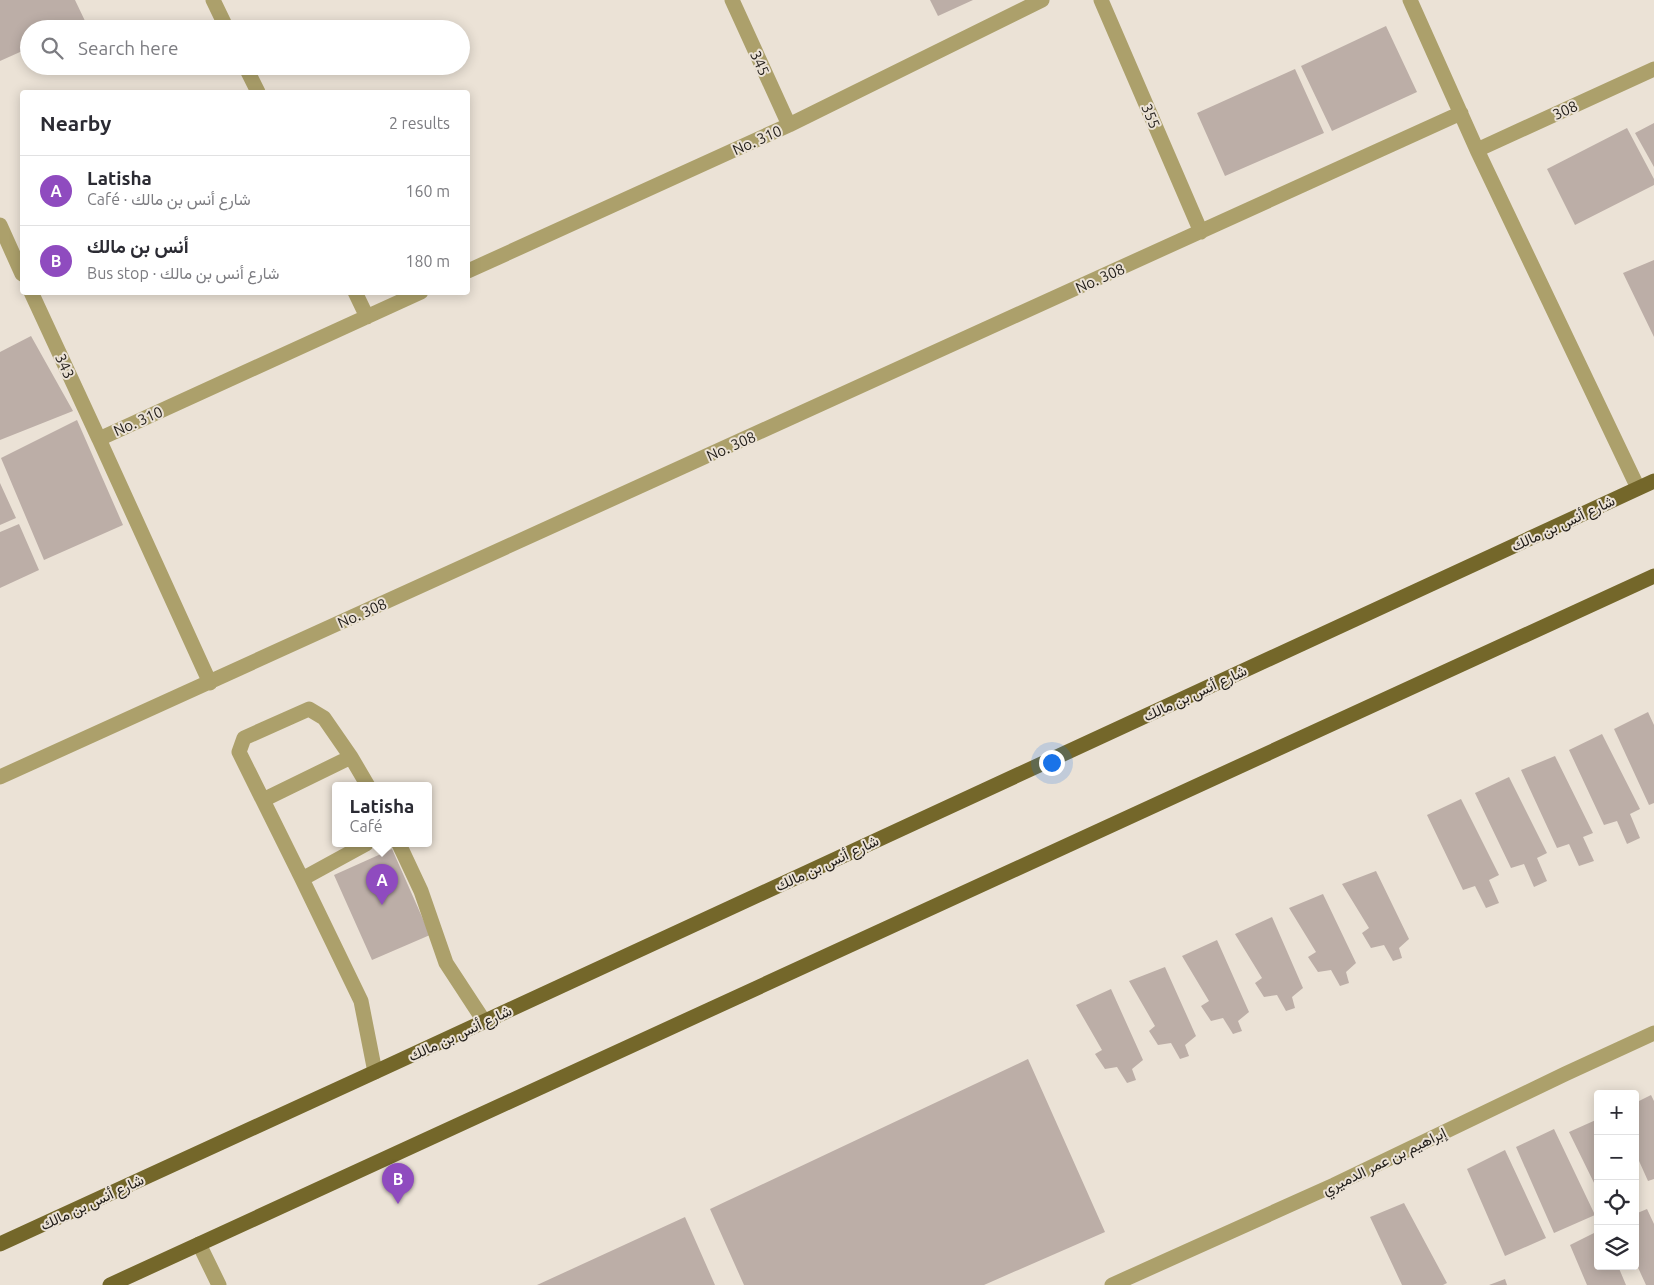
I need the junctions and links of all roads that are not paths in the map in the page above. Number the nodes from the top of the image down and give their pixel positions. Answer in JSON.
{"nodes":[{"id":1,"x":213,"y":0,"type":"edge"},
{"id":2,"x":732,"y":0,"type":"edge"},
{"id":3,"x":1042,"y":0,"type":"edge"},
{"id":4,"x":1100,"y":0,"type":"edge"},
{"id":5,"x":1410,"y":0,"type":"edge"},
{"id":6,"x":223,"y":20,"type":"edge"},
{"id":7,"x":1654,"y":69,"type":"edge"},
{"id":8,"x":250,"y":75,"type":"edge"},
{"id":9,"x":257,"y":90,"type":"edge"},
{"id":10,"x":1461,"y":114,"type":"junction"},
{"id":11,"x":789,"y":125,"type":"junction"},
{"id":12,"x":1476,"y":150,"type":"junction"},
{"id":13,"x":0,"y":226,"type":"edge"},
{"id":14,"x":1201,"y":232,"type":"junction"},
{"id":15,"x":20,"y":270,"type":"edge"},
{"id":16,"x":470,"y":271,"type":"edge"},
{"id":17,"x":32,"y":295,"type":"edge"},
{"id":18,"x":356,"y":295,"type":"edge"},
{"id":19,"x":415,"y":295,"type":"edge"},
{"id":20,"x":367,"y":317,"type":"junction"},
{"id":21,"x":99,"y":439,"type":"junction"},
{"id":22,"x":1654,"y":481,"type":"edge"},
{"id":23,"x":1638,"y":488,"type":"junction"},
{"id":24,"x":1654,"y":576,"type":"edge"},
{"id":25,"x":210,"y":683,"type":"junction"},
{"id":26,"x":351,"y":757,"type":"junction"},
{"id":27,"x":0,"y":777,"type":"edge"},
{"id":28,"x":366,"y":782,"type":"edge"},
{"id":29,"x":263,"y":800,"type":"junction"},
{"id":30,"x":361,"y":847,"type":"edge"},
{"id":31,"x":400,"y":847,"type":"edge"},
{"id":32,"x":302,"y":879,"type":"junction"},
{"id":33,"x":484,"y":1021,"type":"junction"},
{"id":34,"x":1654,"y":1033,"type":"edge"},
{"id":35,"x":375,"y":1072,"type":"junction"},
{"id":36,"x":0,"y":1244,"type":"edge"},
{"id":37,"x":199,"y":1244,"type":"junction"},
{"id":38,"x":110,"y":1285,"type":"edge"},
{"id":39,"x":219,"y":1285,"type":"edge"},
{"id":40,"x":1112,"y":1285,"type":"edge"}],
"edges":[{"from":1,"to":6,"type":"street"},
{"from":2,"to":11,"type":"street","name":"345"},
{"from":3,"to":11,"type":"street","name":"No. 310"},
{"from":4,"to":14,"type":"street","name":"355"},
{"from":5,"to":10,"type":"street"},
{"from":7,"to":12,"type":"street","name":"308"},
{"from":8,"to":9,"type":"street"},
{"from":10,"to":12,"type":"street"},
{"from":10,"to":14,"type":"street","name":"No. 308"},
{"from":11,"to":16,"type":"street","name":"No. 310"},
{"from":12,"to":23,"type":"street"},
{"from":13,"to":15,"type":"street"},
{"from":14,"to":25,"type":"street","name":"No. 308"},
{"from":17,"to":21,"type":"street","name":"343"},
{"from":18,"to":20,"type":"street"},
{"from":19,"to":20,"type":"street","name":"No. 310"},
{"from":20,"to":21,"type":"street","name":"No. 310"},
{"from":21,"to":25,"type":"street","name":"No. 310"},
{"from":22,"to":23,"type":"main road","name":"شارع أنس بن مالك"},
{"from":23,"to":33,"type":"main road","name":"شارع أنس بن مالك"},
{"from":24,"to":37,"type":"main road"},
{"from":25,"to":27,"type":"street","name":"No. 308"},
{"from":26,"to":28,"type":"street"},
{"from":26,"to":29,"type":"street"},
{"from":26,"to":29,"type":"street"},
{"from":29,"to":32,"type":"street"},
{"from":30,"to":32,"type":"street"},
{"from":31,"to":33,"type":"street"},
{"from":32,"to":35,"type":"street"},
{"from":33,"to":35,"type":"main road","name":"شارع أنس بن مالك"},
{"from":34,"to":40,"type":"street","name":"إبراهيم بن عمر الدميري"},
{"from":35,"to":36,"type":"main road","name":"شارع أنس بن مالك"},
{"from":37,"to":38,"type":"main road"},
{"from":37,"to":39,"type":"street"}]}
